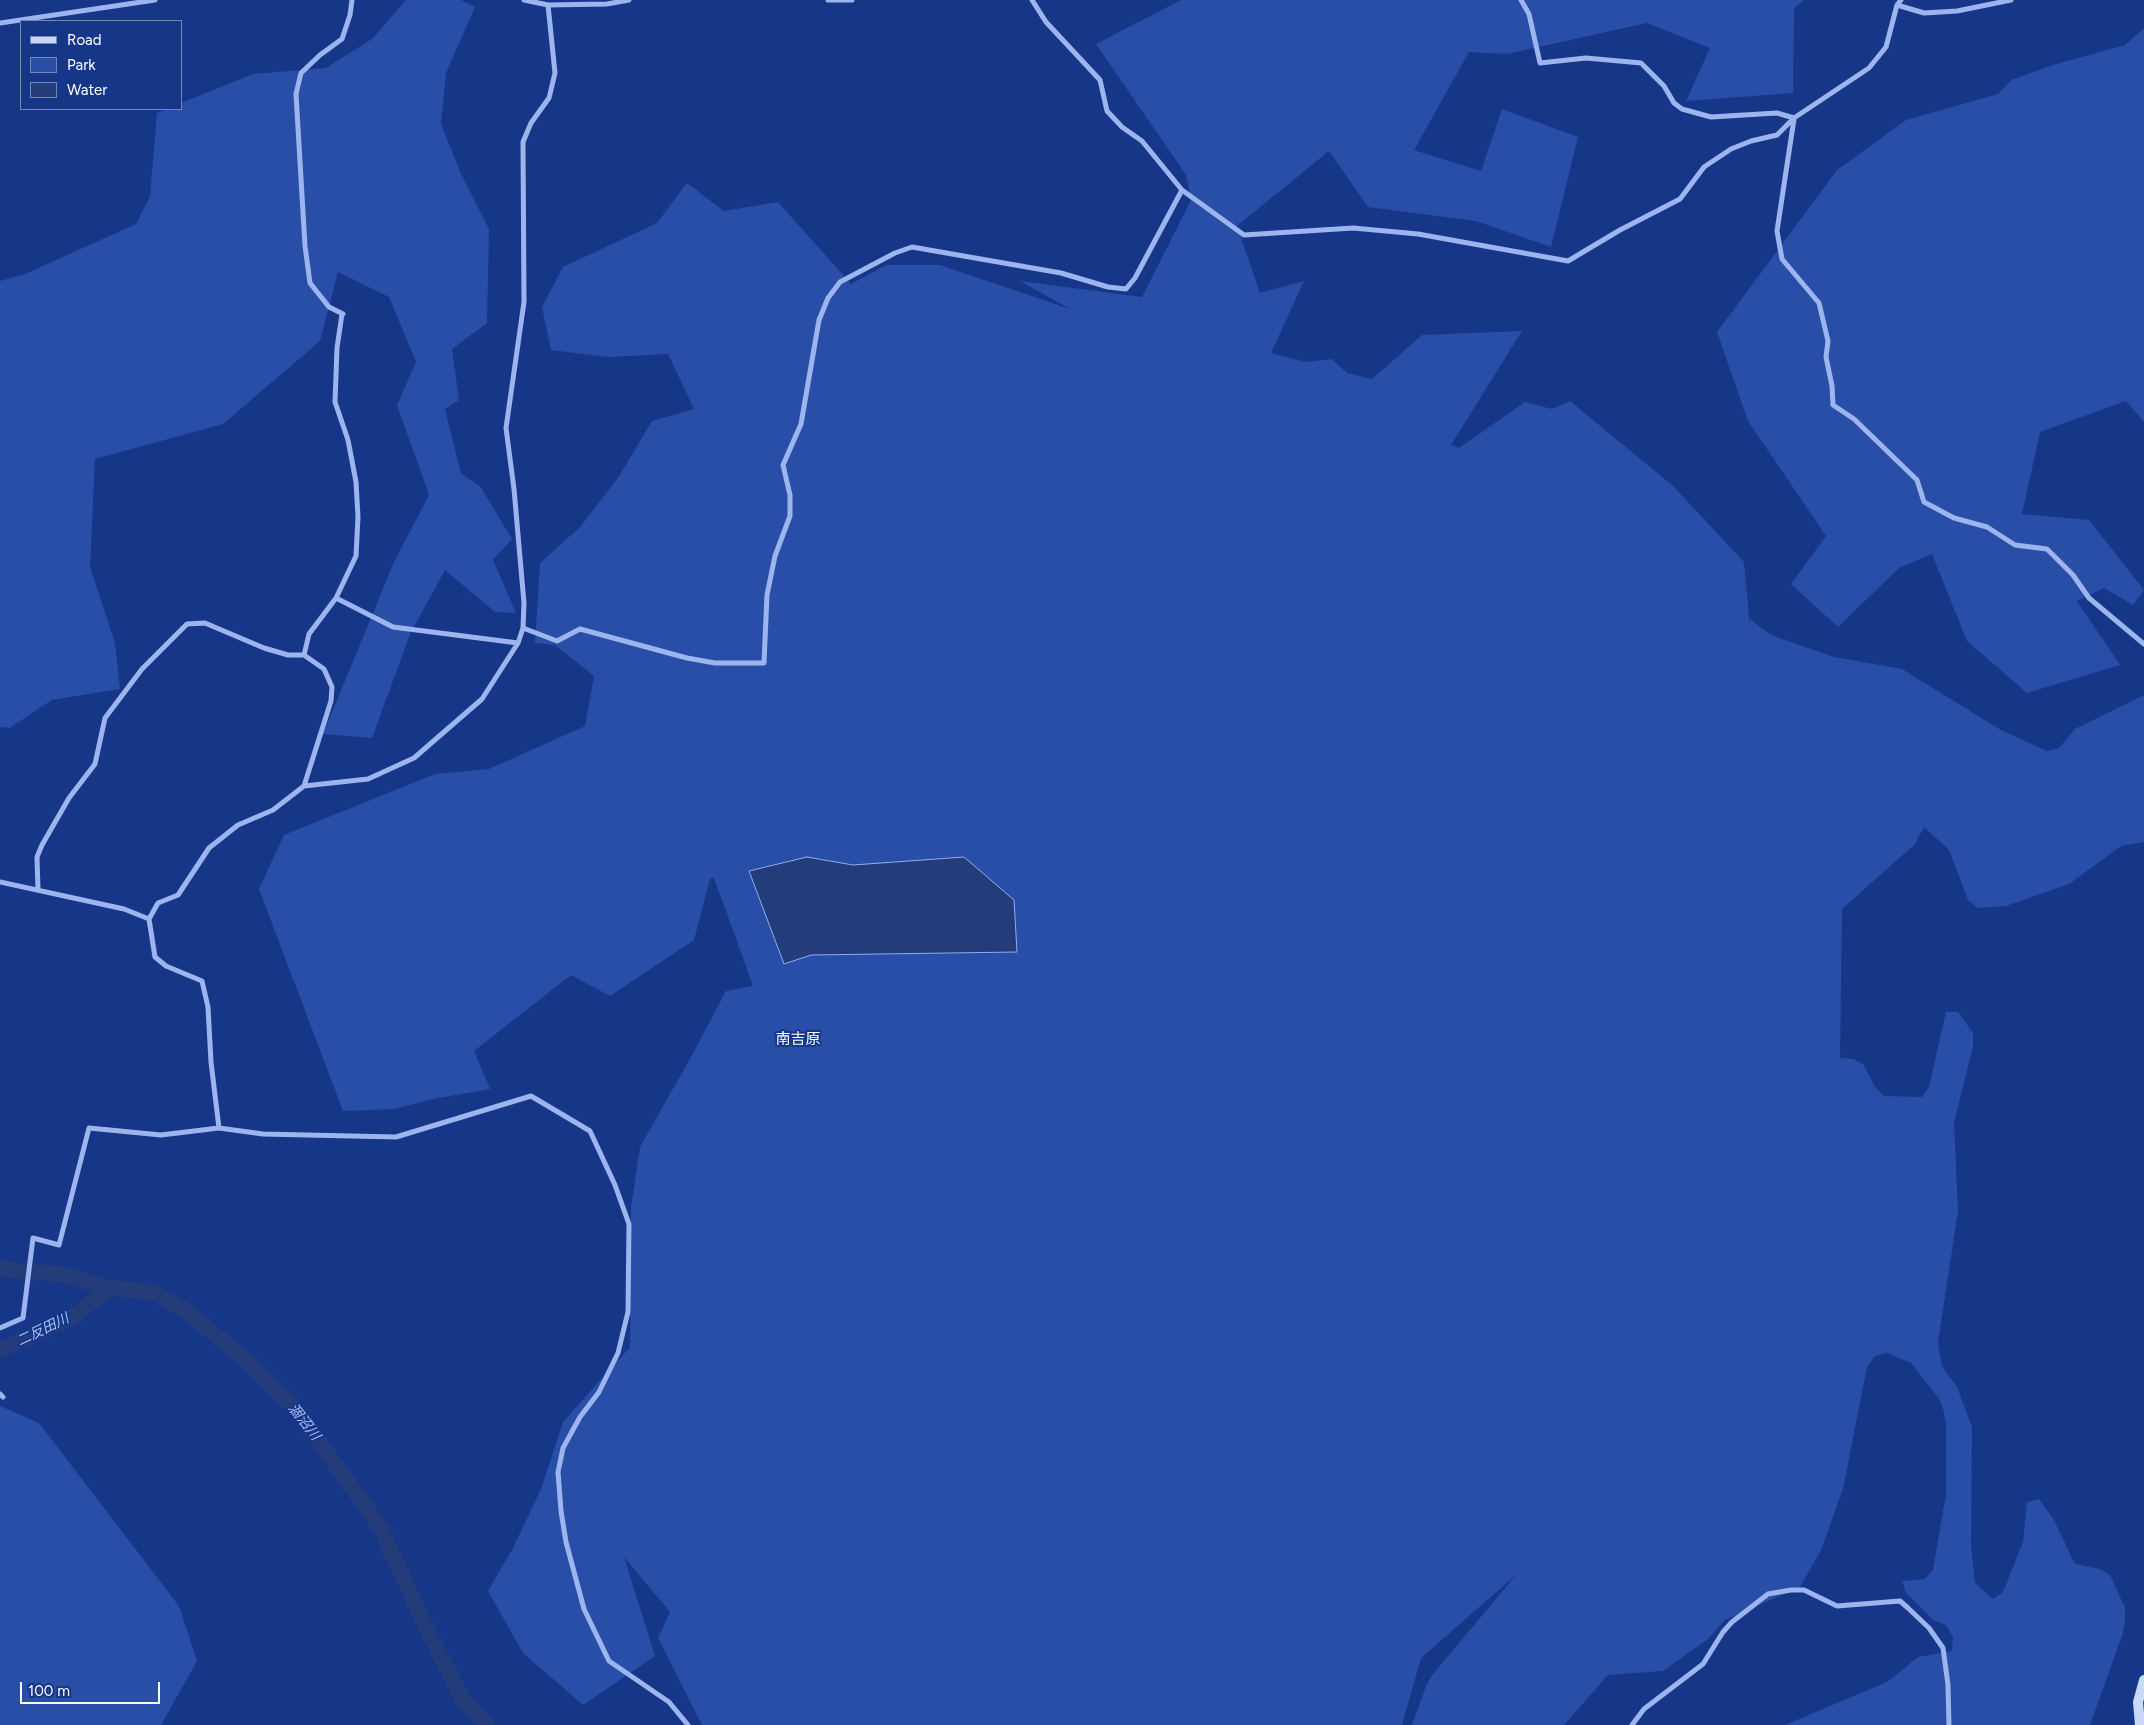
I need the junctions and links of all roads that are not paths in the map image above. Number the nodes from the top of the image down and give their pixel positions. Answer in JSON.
{"nodes":[{"id":1,"x":155,"y":0,"type":"edge"},
{"id":2,"x":352,"y":0,"type":"edge"},
{"id":3,"x":524,"y":0,"type":"edge"},
{"id":4,"x":630,"y":0,"type":"edge"},
{"id":5,"x":828,"y":0,"type":"edge"},
{"id":6,"x":852,"y":0,"type":"edge"},
{"id":7,"x":1032,"y":0,"type":"edge"},
{"id":8,"x":1521,"y":0,"type":"edge"},
{"id":9,"x":2011,"y":0,"type":"edge"},
{"id":10,"x":1899,"y":2,"type":"edge"},
{"id":11,"x":548,"y":5,"type":"junction"},
{"id":12,"x":20,"y":20,"type":"edge"},
{"id":13,"x":20,"y":20,"type":"edge"},
{"id":14,"x":0,"y":23,"type":"edge"},
{"id":15,"x":1794,"y":118,"type":"junction"},
{"id":16,"x":1182,"y":190,"type":"junction"},
{"id":17,"x":336,"y":598,"type":"junction"},
{"id":18,"x":523,"y":628,"type":"junction"},
{"id":19,"x":518,"y":643,"type":"junction"},
{"id":20,"x":2144,"y":644,"type":"edge"},
{"id":21,"x":304,"y":656,"type":"junction"},
{"id":22,"x":304,"y":786,"type":"junction"},
{"id":23,"x":0,"y":882,"type":"edge"},
{"id":24,"x":38,"y":890,"type":"junction"},
{"id":25,"x":149,"y":919,"type":"junction"},
{"id":26,"x":220,"y":1128,"type":"junction"},
{"id":27,"x":0,"y":1328,"type":"edge"},
{"id":28,"x":2144,"y":1680,"type":"edge"},
{"id":29,"x":688,"y":1725,"type":"edge"},
{"id":30,"x":1632,"y":1725,"type":"edge"},
{"id":31,"x":1949,"y":1725,"type":"edge"},
{"id":32,"x":2140,"y":1725,"type":"edge"}],
"edges":[{"from":1,"to":13,"type":"street"},
{"from":2,"to":17,"type":"street"},
{"from":3,"to":11,"type":"street"},
{"from":4,"to":11,"type":"street"},
{"from":5,"to":6,"type":"street"},
{"from":7,"to":16,"type":"street"},
{"from":8,"to":15,"type":"street"},
{"from":9,"to":10,"type":"street"},
{"from":10,"to":15,"type":"street"},
{"from":11,"to":18,"type":"street"},
{"from":12,"to":14,"type":"street"},
{"from":15,"to":16,"type":"street"},
{"from":15,"to":20,"type":"street"},
{"from":16,"to":18,"type":"street"},
{"from":17,"to":19,"type":"street"},
{"from":17,"to":21,"type":"street"},
{"from":18,"to":19,"type":"street"},
{"from":19,"to":22,"type":"street"},
{"from":21,"to":22,"type":"street"},
{"from":21,"to":24,"type":"street"},
{"from":22,"to":25,"type":"street"},
{"from":23,"to":24,"type":"street"},
{"from":24,"to":25,"type":"street"},
{"from":25,"to":26,"type":"street"},
{"from":26,"to":27,"type":"street"},
{"from":26,"to":29,"type":"street"},
{"from":28,"to":32,"type":"street"},
{"from":30,"to":31,"type":"street"}]}
